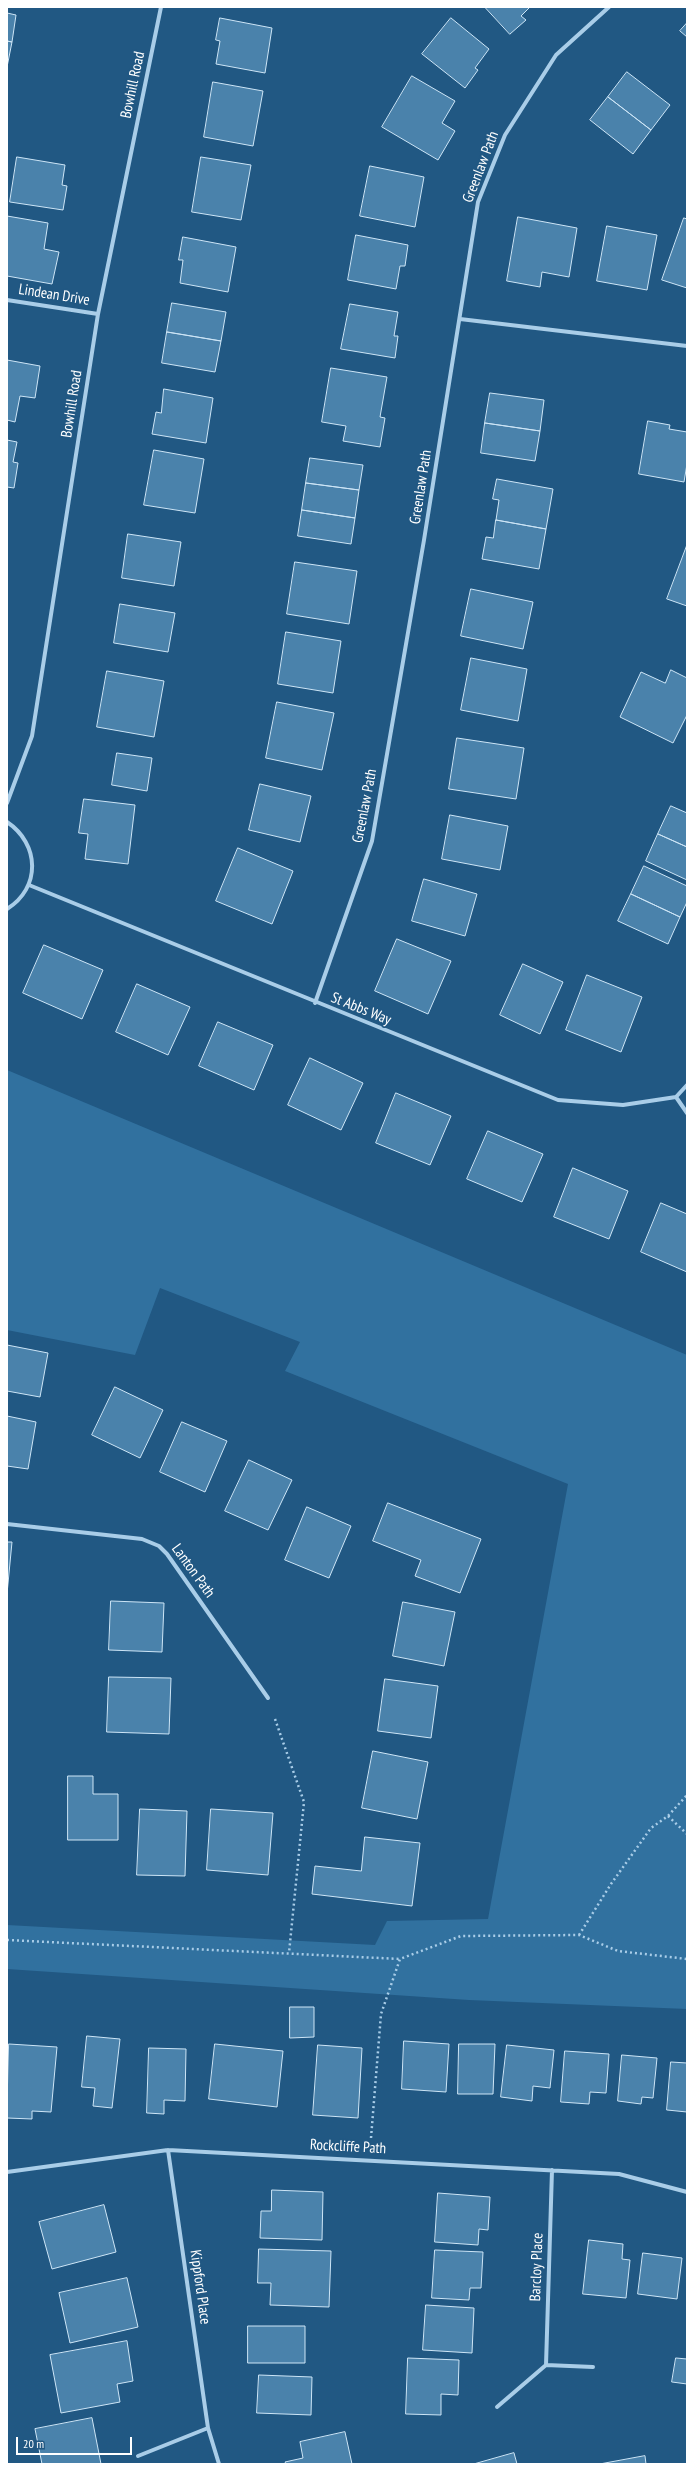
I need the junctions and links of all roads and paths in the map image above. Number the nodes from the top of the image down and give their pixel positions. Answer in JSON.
{"nodes":[{"id":1,"x":162,"y":7,"type":"edge"},
{"id":2,"x":609,"y":7,"type":"edge"},
{"id":3,"x":7,"y":300,"type":"edge"},
{"id":4,"x":98,"y":314,"type":"junction"},
{"id":5,"x":460,"y":319,"type":"junction"},
{"id":6,"x":687,"y":346,"type":"edge"},
{"id":7,"x":7,"y":803,"type":"edge"},
{"id":8,"x":7,"y":822,"type":"edge"},
{"id":9,"x":29,"y":885,"type":"junction"},
{"id":10,"x":7,"y":909,"type":"edge"},
{"id":11,"x":315,"y":1003,"type":"junction"},
{"id":12,"x":687,"y":1085,"type":"edge"},
{"id":13,"x":676,"y":1097,"type":"junction"},
{"id":14,"x":687,"y":1112,"type":"edge"},
{"id":15,"x":7,"y":1524,"type":"edge"},
{"id":16,"x":268,"y":1698,"type":"joint"},
{"id":17,"x":687,"y":1795,"type":"edge"},
{"id":18,"x":668,"y":1816,"type":"junction"},
{"id":19,"x":687,"y":1834,"type":"edge"},
{"id":20,"x":579,"y":1935,"type":"junction"},
{"id":21,"x":7,"y":1940,"type":"edge"},
{"id":22,"x":289,"y":1953,"type":"junction"},
{"id":23,"x":400,"y":1959,"type":"junction"},
{"id":24,"x":687,"y":1959,"type":"edge"},
{"id":25,"x":168,"y":2150,"type":"junction"},
{"id":26,"x":370,"y":2160,"type":"junction"},
{"id":27,"x":552,"y":2170,"type":"junction"},
{"id":28,"x":7,"y":2172,"type":"edge"},
{"id":29,"x":687,"y":2192,"type":"edge"},
{"id":30,"x":546,"y":2365,"type":"junction"},
{"id":31,"x":593,"y":2367,"type":"dead end"},
{"id":32,"x":497,"y":2407,"type":"dead end"},
{"id":33,"x":208,"y":2428,"type":"junction"},
{"id":34,"x":138,"y":2456,"type":"dead end"},
{"id":35,"x":219,"y":2464,"type":"edge"}],
"edges":[{"from":1,"to":4,"type":"street","name":"Bowhill Road"},
{"from":2,"to":5,"type":"street","name":"Greenlaw Path"},
{"from":3,"to":4,"type":"street","name":"Lindean Drive"},
{"from":4,"to":7,"type":"street","name":"Bowhill Road"},
{"from":5,"to":6,"type":"street"},
{"from":5,"to":11,"type":"street","name":"Greenlaw Path"},
{"from":8,"to":9,"type":"street"},
{"from":9,"to":10,"type":"street"},
{"from":9,"to":11,"type":"street","name":"St Abbs Way"},
{"from":11,"to":13,"type":"street","name":"St Abbs Way"},
{"from":12,"to":13,"type":"street"},
{"from":13,"to":14,"type":"street"},
{"from":15,"to":16,"type":"street","name":"Lanton Path"},
{"from":16,"to":22,"type":"path"},
{"from":17,"to":18,"type":"path"},
{"from":18,"to":19,"type":"path"},
{"from":18,"to":20,"type":"path"},
{"from":20,"to":23,"type":"path"},
{"from":20,"to":24,"type":"path"},
{"from":21,"to":22,"type":"path"},
{"from":22,"to":23,"type":"path"},
{"from":23,"to":26,"type":"path"},
{"from":25,"to":26,"type":"street","name":"Rockcliffe Path"},
{"from":25,"to":28,"type":"street","name":"Rockcliffe Path"},
{"from":25,"to":33,"type":"street","name":"Kippford Place"},
{"from":26,"to":27,"type":"street","name":"Rockcliffe Path"},
{"from":27,"to":29,"type":"street","name":"Rockcliffe Path"},
{"from":27,"to":30,"type":"street","name":"Barcloy Place"},
{"from":30,"to":31,"type":"street"},
{"from":30,"to":32,"type":"street"},
{"from":33,"to":34,"type":"street"},
{"from":33,"to":35,"type":"street","name":"Kippford Place"}]}
